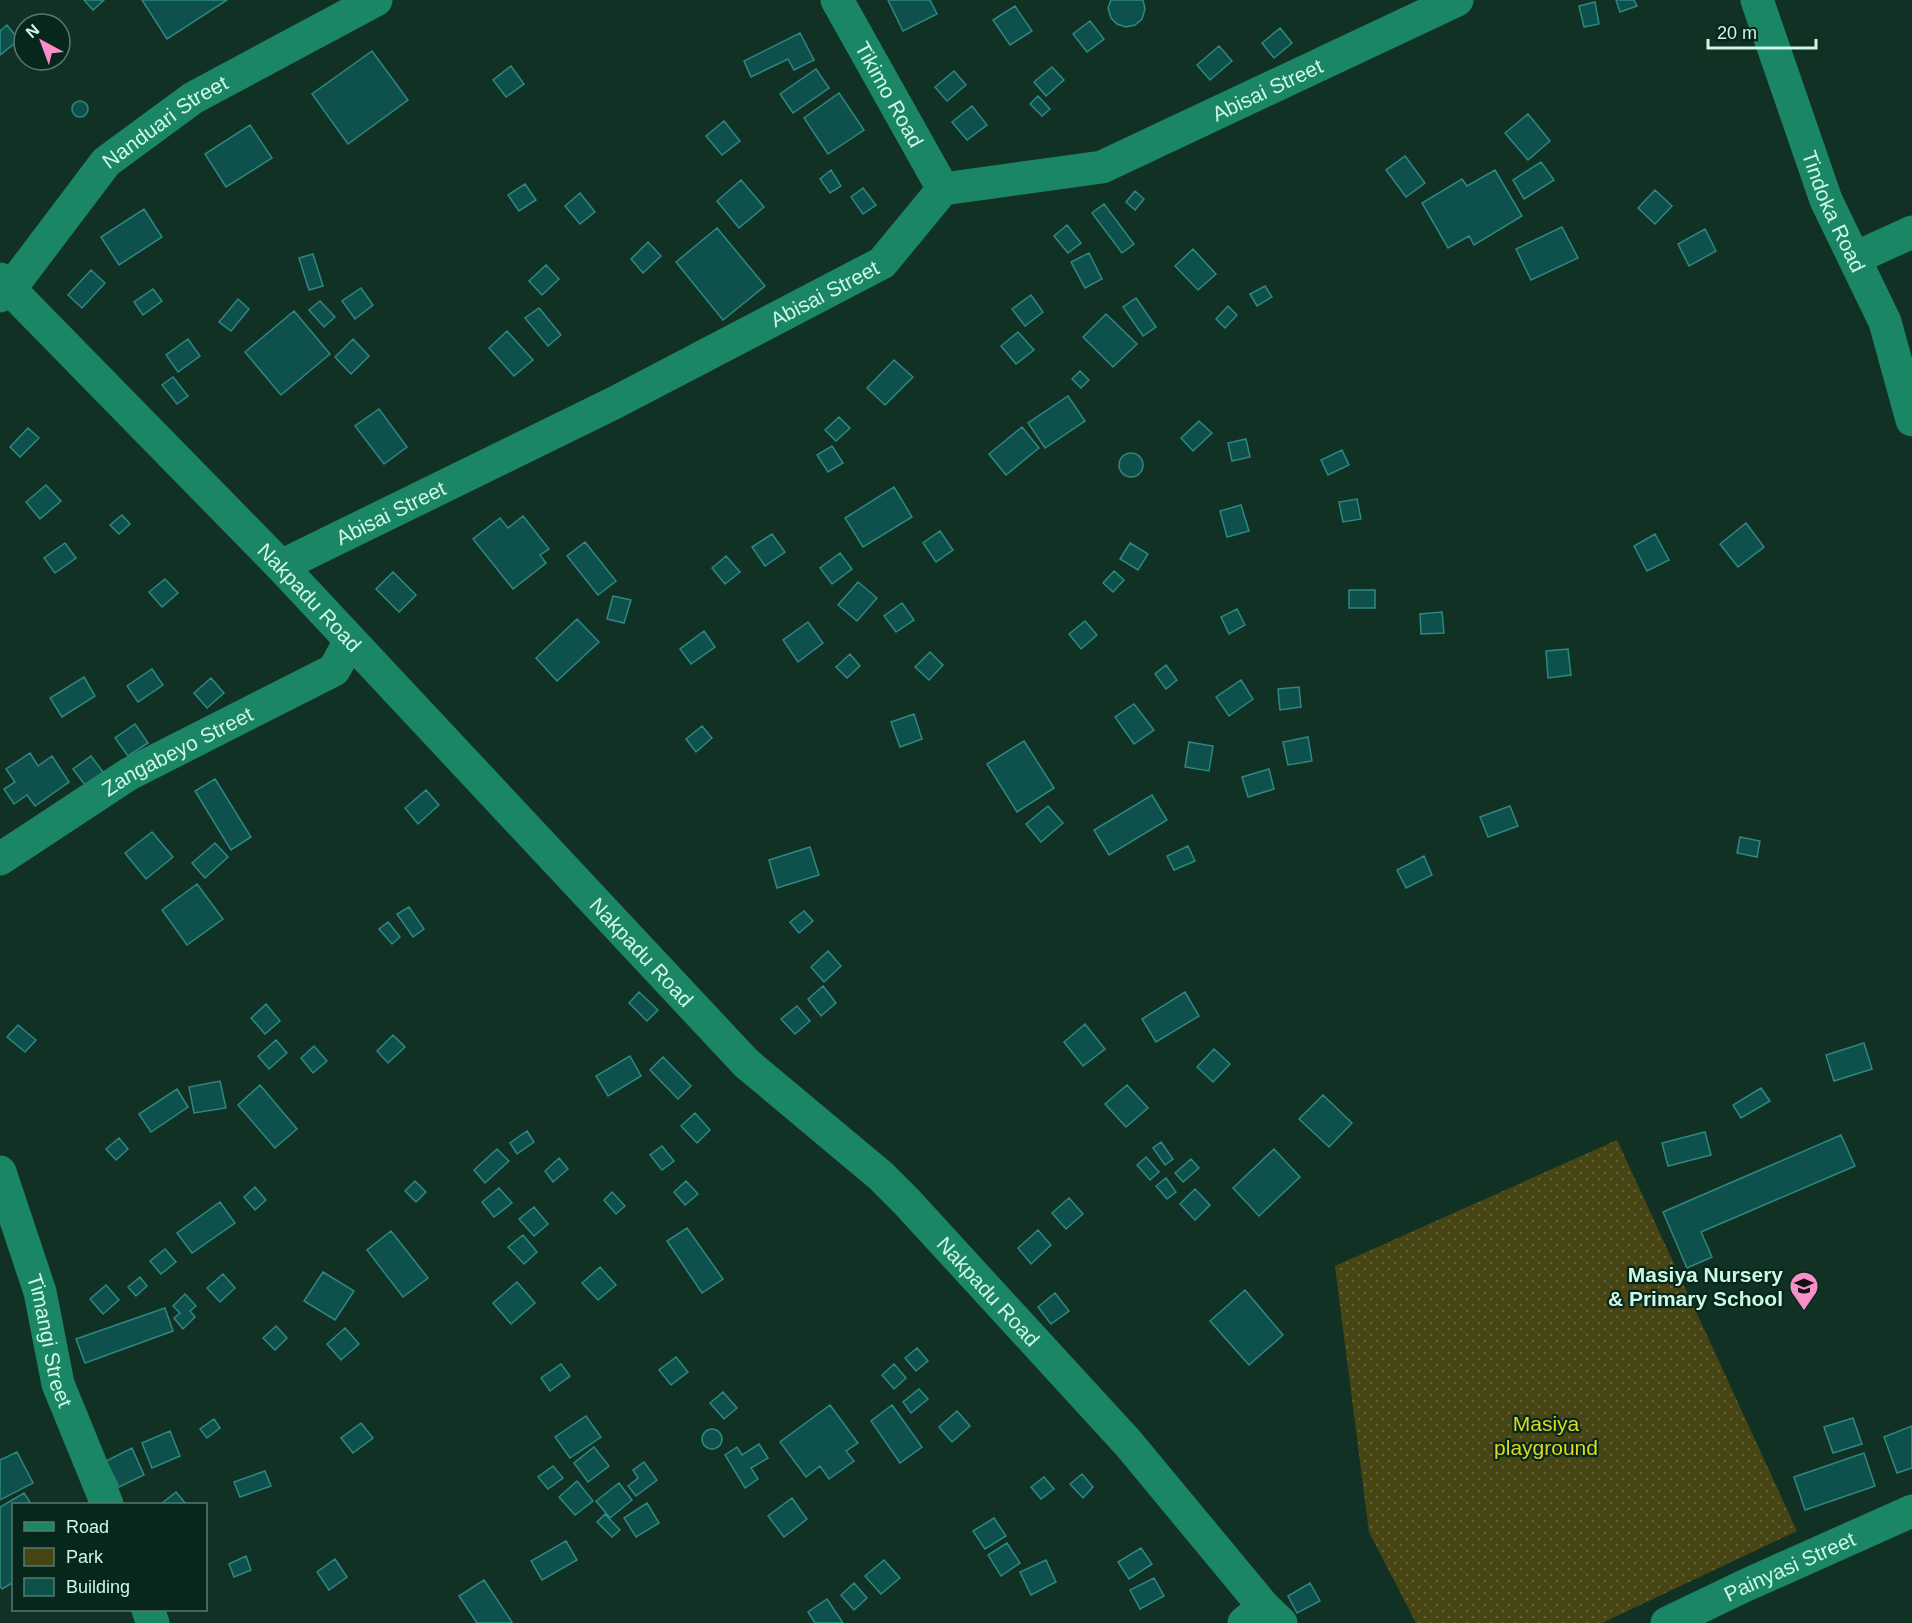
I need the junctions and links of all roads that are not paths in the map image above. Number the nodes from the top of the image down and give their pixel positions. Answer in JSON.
{"nodes":[{"id":1,"x":376,"y":0,"type":"edge"},
{"id":2,"x":837,"y":0,"type":"edge"},
{"id":3,"x":1457,"y":0,"type":"edge"},
{"id":4,"x":1757,"y":0,"type":"edge"},
{"id":5,"x":943,"y":189,"type":"junction"},
{"id":6,"x":1912,"y":232,"type":"edge"},
{"id":7,"x":1855,"y":258,"type":"junction"},
{"id":8,"x":3,"y":288,"type":"edge"},
{"id":9,"x":1912,"y":420,"type":"edge"},
{"id":10,"x":281,"y":566,"type":"junction"},
{"id":11,"x":350,"y":641,"type":"junction"},
{"id":12,"x":0,"y":859,"type":"edge"},
{"id":13,"x":0,"y":1172,"type":"edge"},
{"id":14,"x":107,"y":1503,"type":"edge"},
{"id":15,"x":1912,"y":1511,"type":"edge"},
{"id":16,"x":1263,"y":1618,"type":"edge"},
{"id":17,"x":1667,"y":1623,"type":"edge"}],
"edges":[{"from":1,"to":8,"type":"street","name":"Nanduari Street"},
{"from":2,"to":5,"type":"street","name":"Tikimo Road"},
{"from":3,"to":5,"type":"street","name":"Abisai Street"},
{"from":4,"to":7,"type":"street","name":"Tindoka Road"},
{"from":5,"to":10,"type":"street","name":"Abisai Street"},
{"from":6,"to":7,"type":"street"},
{"from":7,"to":9,"type":"street","name":"Tindoka Road"},
{"from":8,"to":10,"type":"street","name":"Nakpadu Road"},
{"from":10,"to":11,"type":"street","name":"Nakpadu Road"},
{"from":11,"to":12,"type":"street","name":"Zangabeyo Street"},
{"from":11,"to":16,"type":"street","name":"Nakpadu Road"},
{"from":13,"to":14,"type":"street","name":"Timangi Street"},
{"from":15,"to":17,"type":"street","name":"Painyasi Street"}]}
